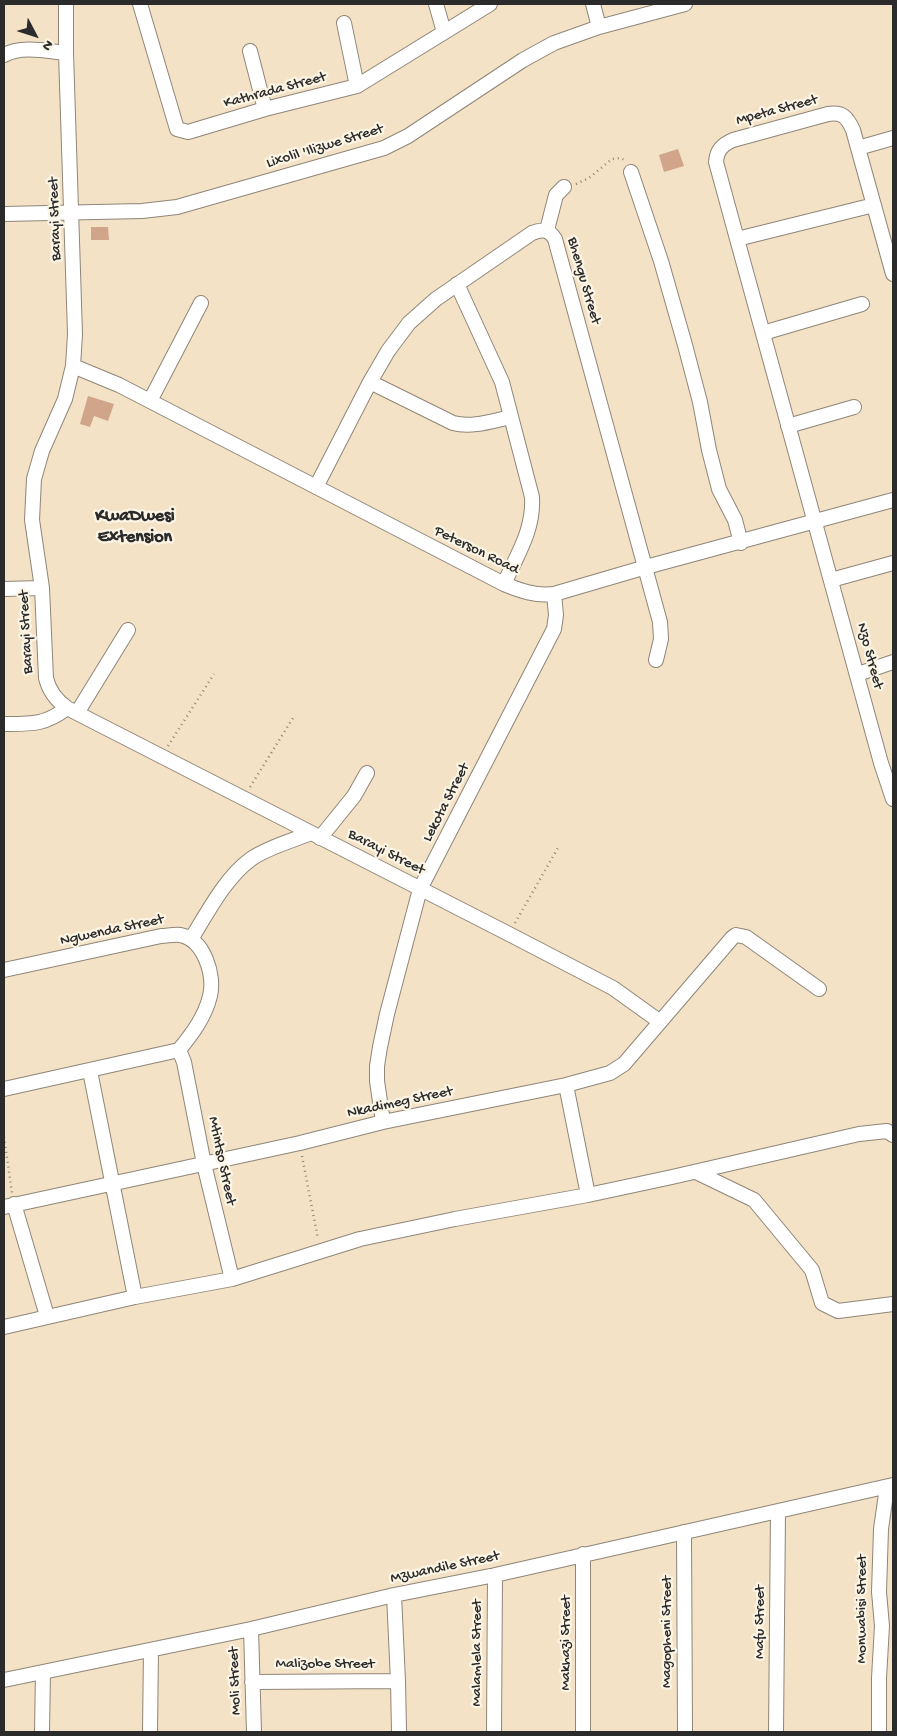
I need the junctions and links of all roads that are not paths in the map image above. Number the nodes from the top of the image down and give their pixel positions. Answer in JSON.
{"nodes":[{"id":1,"x":66,"y":4,"type":"edge"},
{"id":2,"x":140,"y":4,"type":"edge"},
{"id":3,"x":436,"y":4,"type":"edge"},
{"id":4,"x":490,"y":4,"type":"edge"},
{"id":5,"x":593,"y":4,"type":"edge"},
{"id":6,"x":685,"y":4,"type":"edge"},
{"id":7,"x":344,"y":23,"type":"dead end"},
{"id":8,"x":599,"y":27,"type":"junction"},
{"id":9,"x":444,"y":32,"type":"junction"},
{"id":10,"x":250,"y":51,"type":"dead end"},
{"id":11,"x":66,"y":53,"type":"junction"},
{"id":12,"x":4,"y":56,"type":"edge"},
{"id":13,"x":357,"y":86,"type":"junction"},
{"id":14,"x":265,"y":109,"type":"junction"},
{"id":15,"x":893,"y":138,"type":"edge"},
{"id":16,"x":858,"y":148,"type":"junction"},
{"id":17,"x":631,"y":172,"type":"road end"},
{"id":18,"x":564,"y":187,"type":"road end"},
{"id":19,"x":874,"y":205,"type":"junction"},
{"id":20,"x":72,"y":212,"type":"junction"},
{"id":21,"x":4,"y":214,"type":"edge"},
{"id":22,"x":546,"y":230,"type":"junction"},
{"id":23,"x":737,"y":239,"type":"junction"},
{"id":24,"x":889,"y":240,"type":"edge"},
{"id":25,"x":893,"y":274,"type":"edge"},
{"id":26,"x":457,"y":284,"type":"junction"},
{"id":27,"x":202,"y":303,"type":"dead end"},
{"id":28,"x":862,"y":304,"type":"dead end"},
{"id":29,"x":763,"y":333,"type":"junction"},
{"id":30,"x":73,"y":366,"type":"junction"},
{"id":31,"x":370,"y":382,"type":"junction"},
{"id":32,"x":150,"y":401,"type":"junction"},
{"id":33,"x":854,"y":407,"type":"dead end"},
{"id":34,"x":511,"y":417,"type":"junction"},
{"id":35,"x":788,"y":426,"type":"junction"},
{"id":36,"x":316,"y":487,"type":"junction"},
{"id":37,"x":893,"y":500,"type":"edge"},
{"id":38,"x":816,"y":522,"type":"junction"},
{"id":39,"x":741,"y":543,"type":"junction"},
{"id":40,"x":893,"y":563,"type":"edge"},
{"id":41,"x":646,"y":567,"type":"junction"},
{"id":42,"x":831,"y":580,"type":"junction"},
{"id":43,"x":504,"y":584,"type":"junction"},
{"id":44,"x":42,"y":588,"type":"junction"},
{"id":45,"x":4,"y":589,"type":"edge"},
{"id":46,"x":554,"y":594,"type":"junction"},
{"id":47,"x":128,"y":630,"type":"dead end"},
{"id":48,"x":656,"y":660,"type":"dead end"},
{"id":49,"x":893,"y":662,"type":"edge"},
{"id":50,"x":858,"y":674,"type":"junction"},
{"id":51,"x":72,"y":710,"type":"junction"},
{"id":52,"x":4,"y":724,"type":"edge"},
{"id":53,"x":887,"y":761,"type":"edge"},
{"id":54,"x":367,"y":773,"type":"dead end"},
{"id":55,"x":893,"y":799,"type":"edge"},
{"id":56,"x":316,"y":836,"type":"junction"},
{"id":57,"x":420,"y":889,"type":"junction"},
{"id":58,"x":191,"y":939,"type":"junction"},
{"id":59,"x":4,"y":970,"type":"edge"},
{"id":60,"x":819,"y":989,"type":"dead end"},
{"id":61,"x":659,"y":1021,"type":"junction"},
{"id":62,"x":179,"y":1050,"type":"junction"},
{"id":63,"x":90,"y":1071,"type":"junction"},
{"id":64,"x":566,"y":1085,"type":"junction"},
{"id":65,"x":4,"y":1090,"type":"edge"},
{"id":66,"x":383,"y":1122,"type":"junction"},
{"id":67,"x":893,"y":1135,"type":"edge"},
{"id":68,"x":204,"y":1164,"type":"junction"},
{"id":69,"x":696,"y":1172,"type":"junction"},
{"id":70,"x":111,"y":1184,"type":"junction"},
{"id":71,"x":588,"y":1195,"type":"junction"},
{"id":72,"x":9,"y":1205,"type":"edge"},
{"id":73,"x":232,"y":1279,"type":"junction"},
{"id":74,"x":135,"y":1297,"type":"junction"},
{"id":75,"x":893,"y":1304,"type":"edge"},
{"id":76,"x":47,"y":1316,"type":"junction"},
{"id":77,"x":4,"y":1326,"type":"edge"},
{"id":78,"x":890,"y":1486,"type":"edge"},
{"id":79,"x":778,"y":1512,"type":"junction"},
{"id":80,"x":684,"y":1532,"type":"junction"},
{"id":81,"x":583,"y":1554,"type":"junction"},
{"id":82,"x":495,"y":1575,"type":"junction"},
{"id":83,"x":394,"y":1595,"type":"junction"},
{"id":84,"x":250,"y":1629,"type":"junction"},
{"id":85,"x":151,"y":1650,"type":"junction"},
{"id":86,"x":43,"y":1672,"type":"junction"},
{"id":87,"x":4,"y":1680,"type":"edge"},
{"id":88,"x":398,"y":1681,"type":"junction"},
{"id":89,"x":252,"y":1682,"type":"junction"},
{"id":90,"x":42,"y":1732,"type":"edge"},
{"id":91,"x":150,"y":1732,"type":"edge"},
{"id":92,"x":254,"y":1732,"type":"edge"},
{"id":93,"x":399,"y":1732,"type":"edge"},
{"id":94,"x":494,"y":1732,"type":"edge"},
{"id":95,"x":583,"y":1732,"type":"edge"},
{"id":96,"x":685,"y":1732,"type":"edge"},
{"id":97,"x":776,"y":1732,"type":"edge"},
{"id":98,"x":879,"y":1732,"type":"edge"}],
"edges":[{"from":1,"to":11,"type":"street","name":"Barayi Street"},
{"from":2,"to":14,"type":"street","name":"Kathrada Street"},
{"from":3,"to":9,"type":"street"},
{"from":4,"to":9,"type":"street","name":"Kathrada Street"},
{"from":5,"to":8,"type":"street"},
{"from":6,"to":8,"type":"street","name":"Lixolil 'Ilizwe Street"},
{"from":7,"to":13,"type":"street"},
{"from":8,"to":20,"type":"street","name":"Lixolil 'Ilizwe Street"},
{"from":9,"to":13,"type":"street","name":"Kathrada Street"},
{"from":10,"to":14,"type":"street"},
{"from":11,"to":12,"type":"street"},
{"from":11,"to":20,"type":"street","name":"Barayi Street"},
{"from":13,"to":14,"type":"street","name":"Kathrada Street"},
{"from":15,"to":16,"type":"street"},
{"from":16,"to":19,"type":"street","name":"Mpeta Street"},
{"from":16,"to":23,"type":"street","name":"Mpeta Street"},
{"from":17,"to":39,"type":"street"},
{"from":18,"to":22,"type":"street"},
{"from":19,"to":23,"type":"street"},
{"from":19,"to":24,"type":"street","name":"Mpeta Street"},
{"from":20,"to":21,"type":"street","name":"Lixolil 'Ilizwe Street"},
{"from":20,"to":30,"type":"street","name":"Barayi Street"},
{"from":22,"to":26,"type":"street","name":"Bhengu Street"},
{"from":22,"to":41,"type":"street","name":"Bhengu Street"},
{"from":23,"to":29,"type":"street","name":"Mpeta Street"},
{"from":24,"to":25,"type":"street","name":"Mpeta Street"},
{"from":26,"to":31,"type":"street","name":"Bhengu Street"},
{"from":26,"to":34,"type":"street"},
{"from":27,"to":32,"type":"street"},
{"from":28,"to":29,"type":"street"},
{"from":29,"to":35,"type":"street","name":"Mpeta Street"},
{"from":30,"to":32,"type":"street","name":"Peterson Road"},
{"from":30,"to":44,"type":"street","name":"Barayi Street"},
{"from":31,"to":34,"type":"street"},
{"from":31,"to":36,"type":"street","name":"Bhengu Street"},
{"from":32,"to":36,"type":"street","name":"Peterson Road"},
{"from":33,"to":35,"type":"street"},
{"from":34,"to":43,"type":"street"},
{"from":35,"to":38,"type":"street","name":"Mpeta Street"},
{"from":36,"to":43,"type":"street","name":"Peterson Road"},
{"from":37,"to":38,"type":"street","name":"Peterson Road"},
{"from":38,"to":39,"type":"street","name":"Peterson Road"},
{"from":38,"to":42,"type":"street","name":"Nzo Street"},
{"from":39,"to":41,"type":"street","name":"Peterson Road"},
{"from":40,"to":42,"type":"street"},
{"from":41,"to":46,"type":"street","name":"Peterson Road"},
{"from":41,"to":48,"type":"street","name":"Bhengu Street"},
{"from":42,"to":50,"type":"street","name":"Nzo Street"},
{"from":43,"to":46,"type":"street","name":"Peterson Road"},
{"from":44,"to":45,"type":"street"},
{"from":44,"to":51,"type":"street","name":"Barayi Street"},
{"from":46,"to":57,"type":"street","name":"Lekota Street"},
{"from":47,"to":51,"type":"street"},
{"from":49,"to":50,"type":"street"},
{"from":50,"to":53,"type":"street","name":"Nzo Street"},
{"from":51,"to":52,"type":"street"},
{"from":51,"to":56,"type":"street","name":"Barayi Street"},
{"from":53,"to":55,"type":"street","name":"Nzo Street"},
{"from":54,"to":56,"type":"street"},
{"from":56,"to":57,"type":"street","name":"Barayi Street"},
{"from":56,"to":58,"type":"street"},
{"from":57,"to":61,"type":"street","name":"Barayi Street"},
{"from":57,"to":66,"type":"street","name":"Lekota Street"},
{"from":58,"to":59,"type":"street","name":"Ngwenda Street"},
{"from":58,"to":62,"type":"street"},
{"from":60,"to":61,"type":"street","name":"Nkadimeg Street"},
{"from":61,"to":64,"type":"street","name":"Nkadimeg Street"},
{"from":62,"to":63,"type":"street"},
{"from":62,"to":68,"type":"street","name":"Mtintso Street"},
{"from":63,"to":65,"type":"street"},
{"from":63,"to":70,"type":"street"},
{"from":64,"to":66,"type":"street","name":"Nkadimeg Street"},
{"from":64,"to":71,"type":"street"},
{"from":66,"to":68,"type":"street","name":"Nkadimeg Street"},
{"from":67,"to":69,"type":"street"},
{"from":68,"to":70,"type":"street","name":"Nkadimeg Street"},
{"from":68,"to":73,"type":"street","name":"Mtintso Street"},
{"from":69,"to":71,"type":"street"},
{"from":69,"to":75,"type":"street"},
{"from":70,"to":72,"type":"street","name":"Nkadimeg Street"},
{"from":70,"to":74,"type":"street"},
{"from":71,"to":73,"type":"street"},
{"from":72,"to":76,"type":"street"},
{"from":73,"to":74,"type":"street"},
{"from":74,"to":76,"type":"street"},
{"from":76,"to":77,"type":"street"},
{"from":78,"to":79,"type":"street","name":"Mzwandile Street"},
{"from":78,"to":98,"type":"street","name":"Monwabisi Street"},
{"from":79,"to":80,"type":"street","name":"Mzwandile Street"},
{"from":79,"to":97,"type":"street","name":"Mafu Street"},
{"from":80,"to":81,"type":"street","name":"Mzwandile Street"},
{"from":80,"to":96,"type":"street","name":"Magopheni Street"},
{"from":81,"to":82,"type":"street","name":"Mzwandile Street"},
{"from":81,"to":95,"type":"street","name":"Makhazi Street"},
{"from":82,"to":83,"type":"street","name":"Mzwandile Street"},
{"from":82,"to":94,"type":"street","name":"Malamlela Street"},
{"from":83,"to":84,"type":"street","name":"Mzwandile Street"},
{"from":83,"to":88,"type":"street"},
{"from":84,"to":85,"type":"street","name":"Mzwandile Street"},
{"from":84,"to":89,"type":"street","name":"Moli Street"},
{"from":85,"to":86,"type":"street","name":"Mzwandile Street"},
{"from":85,"to":91,"type":"street"},
{"from":86,"to":87,"type":"street","name":"Mzwandile Street"},
{"from":86,"to":90,"type":"street"},
{"from":88,"to":89,"type":"street","name":"Malizobe Street"},
{"from":88,"to":93,"type":"street"},
{"from":89,"to":92,"type":"street","name":"Moli Street"}]}
